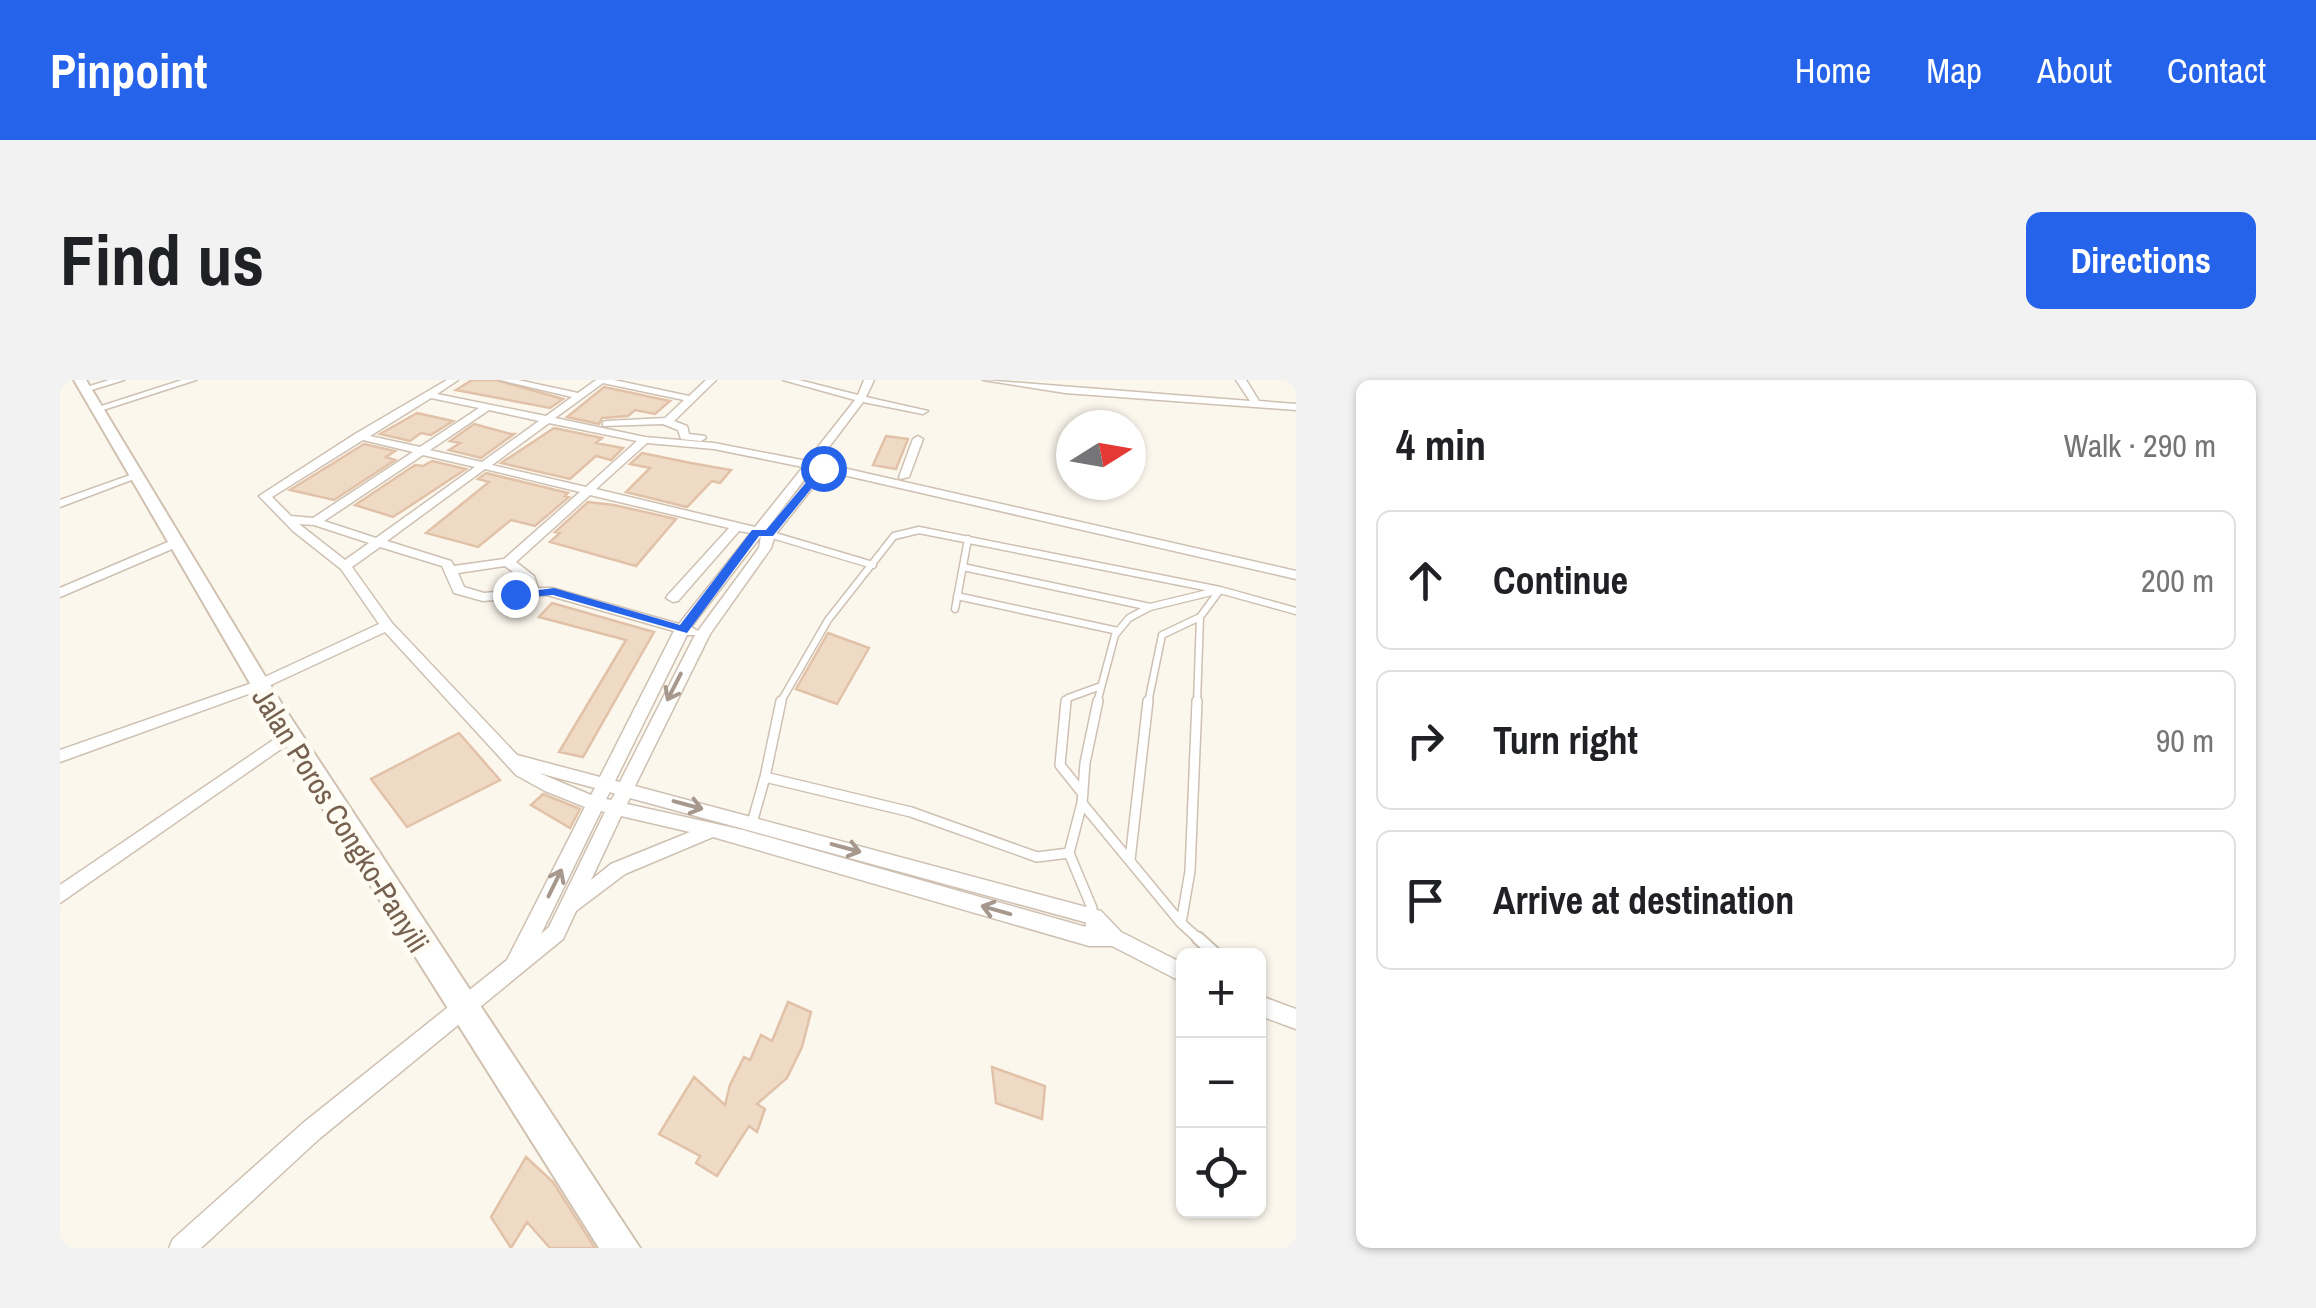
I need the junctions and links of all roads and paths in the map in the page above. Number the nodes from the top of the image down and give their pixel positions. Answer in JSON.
{"nodes":[{"id":1,"x":119,"y":380,"type":"edge"},
{"id":2,"x":191,"y":380,"type":"edge"},
{"id":3,"x":506,"y":380,"type":"edge"},
{"id":4,"x":601,"y":380,"type":"edge"},
{"id":5,"x":711,"y":380,"type":"edge"},
{"id":6,"x":788,"y":380,"type":"edge"},
{"id":7,"x":869,"y":380,"type":"edge"},
{"id":8,"x":988,"y":380,"type":"edge"},
{"id":9,"x":1140,"y":380,"type":"edge"},
{"id":10,"x":1241,"y":380,"type":"edge"},
{"id":11,"x":525,"y":382,"type":"edge"},
{"id":12,"x":441,"y":388,"type":"edge"},
{"id":13,"x":509,"y":392,"type":"dead end"},
{"id":14,"x":87,"y":393,"type":"edge"},
{"id":15,"x":581,"y":396,"type":"junction"},
{"id":16,"x":1142,"y":396,"type":"junction"},
{"id":17,"x":860,"y":398,"type":"junction"},
{"id":18,"x":691,"y":399,"type":"junction"},
{"id":19,"x":1256,"y":401,"type":"junction"},
{"id":20,"x":489,"y":406,"type":"junction"},
{"id":21,"x":1296,"y":406,"type":"edge"},
{"id":22,"x":923,"y":411,"type":"dead end"},
{"id":23,"x":553,"y":416,"type":"junction"},
{"id":24,"x":668,"y":422,"type":"junction"},
{"id":25,"x":630,"y":430,"type":"junction"},
{"id":26,"x":360,"y":436,"type":"junction"},
{"id":27,"x":685,"y":437,"type":"junction"},
{"id":28,"x":918,"y":439,"type":"dead end"},
{"id":29,"x":645,"y":440,"type":"junction"},
{"id":30,"x":669,"y":444,"type":"junction"},
{"id":31,"x":421,"y":450,"type":"junction"},
{"id":32,"x":818,"y":461,"type":"junction"},
{"id":33,"x":486,"y":465,"type":"junction"},
{"id":34,"x":137,"y":476,"type":"junction"},
{"id":35,"x":904,"y":476,"type":"junction"},
{"id":36,"x":586,"y":491,"type":"junction"},
{"id":37,"x":60,"y":504,"type":"edge"},
{"id":38,"x":1064,"y":516,"type":"junction"},
{"id":39,"x":289,"y":519,"type":"junction"},
{"id":40,"x":315,"y":522,"type":"junction"},
{"id":41,"x":736,"y":526,"type":"junction"},
{"id":42,"x":762,"y":533,"type":"junction"},
{"id":43,"x":968,"y":539,"type":"junction"},
{"id":44,"x":380,"y":542,"type":"junction"},
{"id":45,"x":174,"y":543,"type":"junction"},
{"id":46,"x":508,"y":562,"type":"junction"},
{"id":47,"x":873,"y":564,"type":"junction"},
{"id":48,"x":345,"y":566,"type":"junction"},
{"id":49,"x":1296,"y":566,"type":"edge"},
{"id":50,"x":962,"y":567,"type":"junction"},
{"id":51,"x":451,"y":570,"type":"junction"},
{"id":52,"x":1296,"y":574,"type":"edge"},
{"id":53,"x":1220,"y":590,"type":"junction"},
{"id":54,"x":532,"y":591,"type":"junction"},
{"id":55,"x":60,"y":592,"type":"edge"},
{"id":56,"x":957,"y":596,"type":"junction"},
{"id":57,"x":674,"y":598,"type":"dead end"},
{"id":58,"x":1150,"y":607,"type":"junction"},
{"id":59,"x":954,"y":608,"type":"dead end"},
{"id":60,"x":1296,"y":611,"type":"edge"},
{"id":61,"x":1200,"y":616,"type":"junction"},
{"id":62,"x":387,"y":626,"type":"junction"},
{"id":63,"x":682,"y":630,"type":"junction"},
{"id":64,"x":1118,"y":631,"type":"junction"},
{"id":65,"x":702,"y":634,"type":"junction"},
{"id":66,"x":257,"y":686,"type":"junction"},
{"id":67,"x":1102,"y":686,"type":"junction"},
{"id":68,"x":288,"y":736,"type":"junction"},
{"id":69,"x":60,"y":756,"type":"edge"},
{"id":70,"x":766,"y":777,"type":"junction"},
{"id":71,"x":624,"y":788,"type":"junction"},
{"id":72,"x":599,"y":794,"type":"junction"},
{"id":73,"x":1083,"y":799,"type":"junction"},
{"id":74,"x":616,"y":808,"type":"junction"},
{"id":75,"x":747,"y":830,"type":"junction"},
{"id":76,"x":711,"y":831,"type":"junction"},
{"id":77,"x":1070,"y":853,"type":"junction"},
{"id":78,"x":1130,"y":860,"type":"junction"},
{"id":79,"x":60,"y":895,"type":"edge"},
{"id":80,"x":571,"y":907,"type":"junction"},
{"id":81,"x":1181,"y":923,"type":"junction"},
{"id":82,"x":1092,"y":927,"type":"junction"},
{"id":83,"x":1209,"y":948,"type":"edge"},
{"id":84,"x":1176,"y":970,"type":"edge"},
{"id":85,"x":513,"y":971,"type":"junction"},
{"id":86,"x":1266,"y":998,"type":"edge"},
{"id":87,"x":1266,"y":1009,"type":"edge"},
{"id":88,"x":460,"y":1010,"type":"junction"},
{"id":89,"x":1290,"y":1017,"type":"edge"},
{"id":90,"x":182,"y":1248,"type":"edge"},
{"id":91,"x":621,"y":1248,"type":"edge"}],
"edges":[{"from":1,"to":14,"type":"street"},
{"from":2,"to":14,"type":"street"},
{"from":3,"to":11,"type":"street"},
{"from":4,"to":15,"type":"street"},
{"from":4,"to":18,"type":"street"},
{"from":5,"to":18,"type":"street"},
{"from":6,"to":17,"type":"street"},
{"from":7,"to":17,"type":"street"},
{"from":8,"to":16,"type":"street"},
{"from":9,"to":16,"type":"street"},
{"from":10,"to":19,"type":"street"},
{"from":11,"to":13,"type":"street"},
{"from":11,"to":15,"type":"street"},
{"from":12,"to":20,"type":"street"},
{"from":12,"to":23,"type":"street"},
{"from":12,"to":26,"type":"street"},
{"from":14,"to":34,"type":"main road","name":"Jalan Poros Congko-Panyili"},
{"from":15,"to":23,"type":"street"},
{"from":16,"to":19,"type":"street"},
{"from":17,"to":22,"type":"street"},
{"from":17,"to":32,"type":"street"},
{"from":18,"to":24,"type":"street"},
{"from":19,"to":21,"type":"street"},
{"from":20,"to":23,"type":"street"},
{"from":20,"to":31,"type":"street"},
{"from":23,"to":25,"type":"street"},
{"from":23,"to":33,"type":"street"},
{"from":24,"to":25,"type":"street"},
{"from":24,"to":27,"type":"street"},
{"from":25,"to":29,"type":"street"},
{"from":26,"to":31,"type":"street"},
{"from":26,"to":39,"type":"street"},
{"from":27,"to":30,"type":"street"},
{"from":27,"to":32,"type":"street"},
{"from":28,"to":35,"type":"street"},
{"from":29,"to":30,"type":"street"},
{"from":29,"to":36,"type":"street"},
{"from":30,"to":32,"type":"street"},
{"from":31,"to":33,"type":"street"},
{"from":31,"to":40,"type":"street"},
{"from":32,"to":35,"type":"street"},
{"from":32,"to":38,"type":"street"},
{"from":32,"to":42,"type":"street"},
{"from":33,"to":36,"type":"street"},
{"from":33,"to":44,"type":"street"},
{"from":34,"to":37,"type":"street"},
{"from":34,"to":45,"type":"main road","name":"Jalan Poros Congko-Panyili"},
{"from":35,"to":38,"type":"street"},
{"from":36,"to":41,"type":"street"},
{"from":36,"to":46,"type":"street"},
{"from":38,"to":49,"type":"street"},
{"from":38,"to":52,"type":"street"},
{"from":39,"to":40,"type":"street"},
{"from":39,"to":48,"type":"street"},
{"from":40,"to":44,"type":"street"},
{"from":41,"to":42,"type":"street"},
{"from":41,"to":57,"type":"street"},
{"from":42,"to":47,"type":"lane"},
{"from":42,"to":63,"type":"street"},
{"from":42,"to":65,"type":"street"},
{"from":43,"to":47,"type":"lane"},
{"from":43,"to":50,"type":"lane"},
{"from":43,"to":53,"type":"lane"},
{"from":44,"to":48,"type":"street"},
{"from":44,"to":51,"type":"street"},
{"from":45,"to":55,"type":"street"},
{"from":45,"to":66,"type":"main road","name":"Jalan Poros Congko-Panyili"},
{"from":46,"to":51,"type":"street"},
{"from":46,"to":54,"type":"street"},
{"from":47,"to":70,"type":"lane"},
{"from":48,"to":62,"type":"street"},
{"from":50,"to":56,"type":"lane"},
{"from":50,"to":58,"type":"lane"},
{"from":51,"to":54,"type":"street"},
{"from":53,"to":58,"type":"lane"},
{"from":53,"to":60,"type":"lane"},
{"from":53,"to":61,"type":"lane"},
{"from":54,"to":63,"type":"street"},
{"from":56,"to":59,"type":"lane"},
{"from":56,"to":64,"type":"lane"},
{"from":58,"to":64,"type":"lane"},
{"from":61,"to":78,"type":"lane"},
{"from":61,"to":81,"type":"lane"},
{"from":62,"to":66,"type":"street"},
{"from":62,"to":72,"type":"street"},
{"from":63,"to":65,"type":"street"},
{"from":63,"to":72,"type":"street"},
{"from":64,"to":67,"type":"lane"},
{"from":65,"to":71,"type":"street","one_way":true},
{"from":66,"to":68,"type":"main road","name":"Jalan Poros Congko-Panyili"},
{"from":66,"to":69,"type":"street"},
{"from":67,"to":73,"type":"lane"},
{"from":67,"to":73,"type":"lane"},
{"from":68,"to":79,"type":"street"},
{"from":68,"to":88,"type":"main road","name":"Jalan Poros Congko-Panyili"},
{"from":70,"to":75,"type":"lane"},
{"from":70,"to":77,"type":"lane"},
{"from":71,"to":72,"type":"street"},
{"from":71,"to":74,"type":"street"},
{"from":71,"to":75,"type":"street","one_way":true},
{"from":72,"to":74,"type":"street"},
{"from":85,"to":72,"type":"street","one_way":true},
{"from":73,"to":77,"type":"lane"},
{"from":73,"to":78,"type":"lane"},
{"from":74,"to":76,"type":"street"},
{"from":74,"to":80,"type":"street"},
{"from":75,"to":76,"type":"street"},
{"from":75,"to":82,"type":"street"},
{"from":76,"to":80,"type":"street"},
{"from":77,"to":82,"type":"lane"},
{"from":78,"to":81,"type":"lane"},
{"from":80,"to":85,"type":"street"},
{"from":81,"to":83,"type":"lane"},
{"from":82,"to":84,"type":"street"},
{"from":85,"to":88,"type":"street"},
{"from":86,"to":89,"type":"lane"},
{"from":87,"to":89,"type":"street"},
{"from":88,"to":90,"type":"street"},
{"from":88,"to":91,"type":"main road","name":"Jalan Poros Congko-Panyili"}]}
